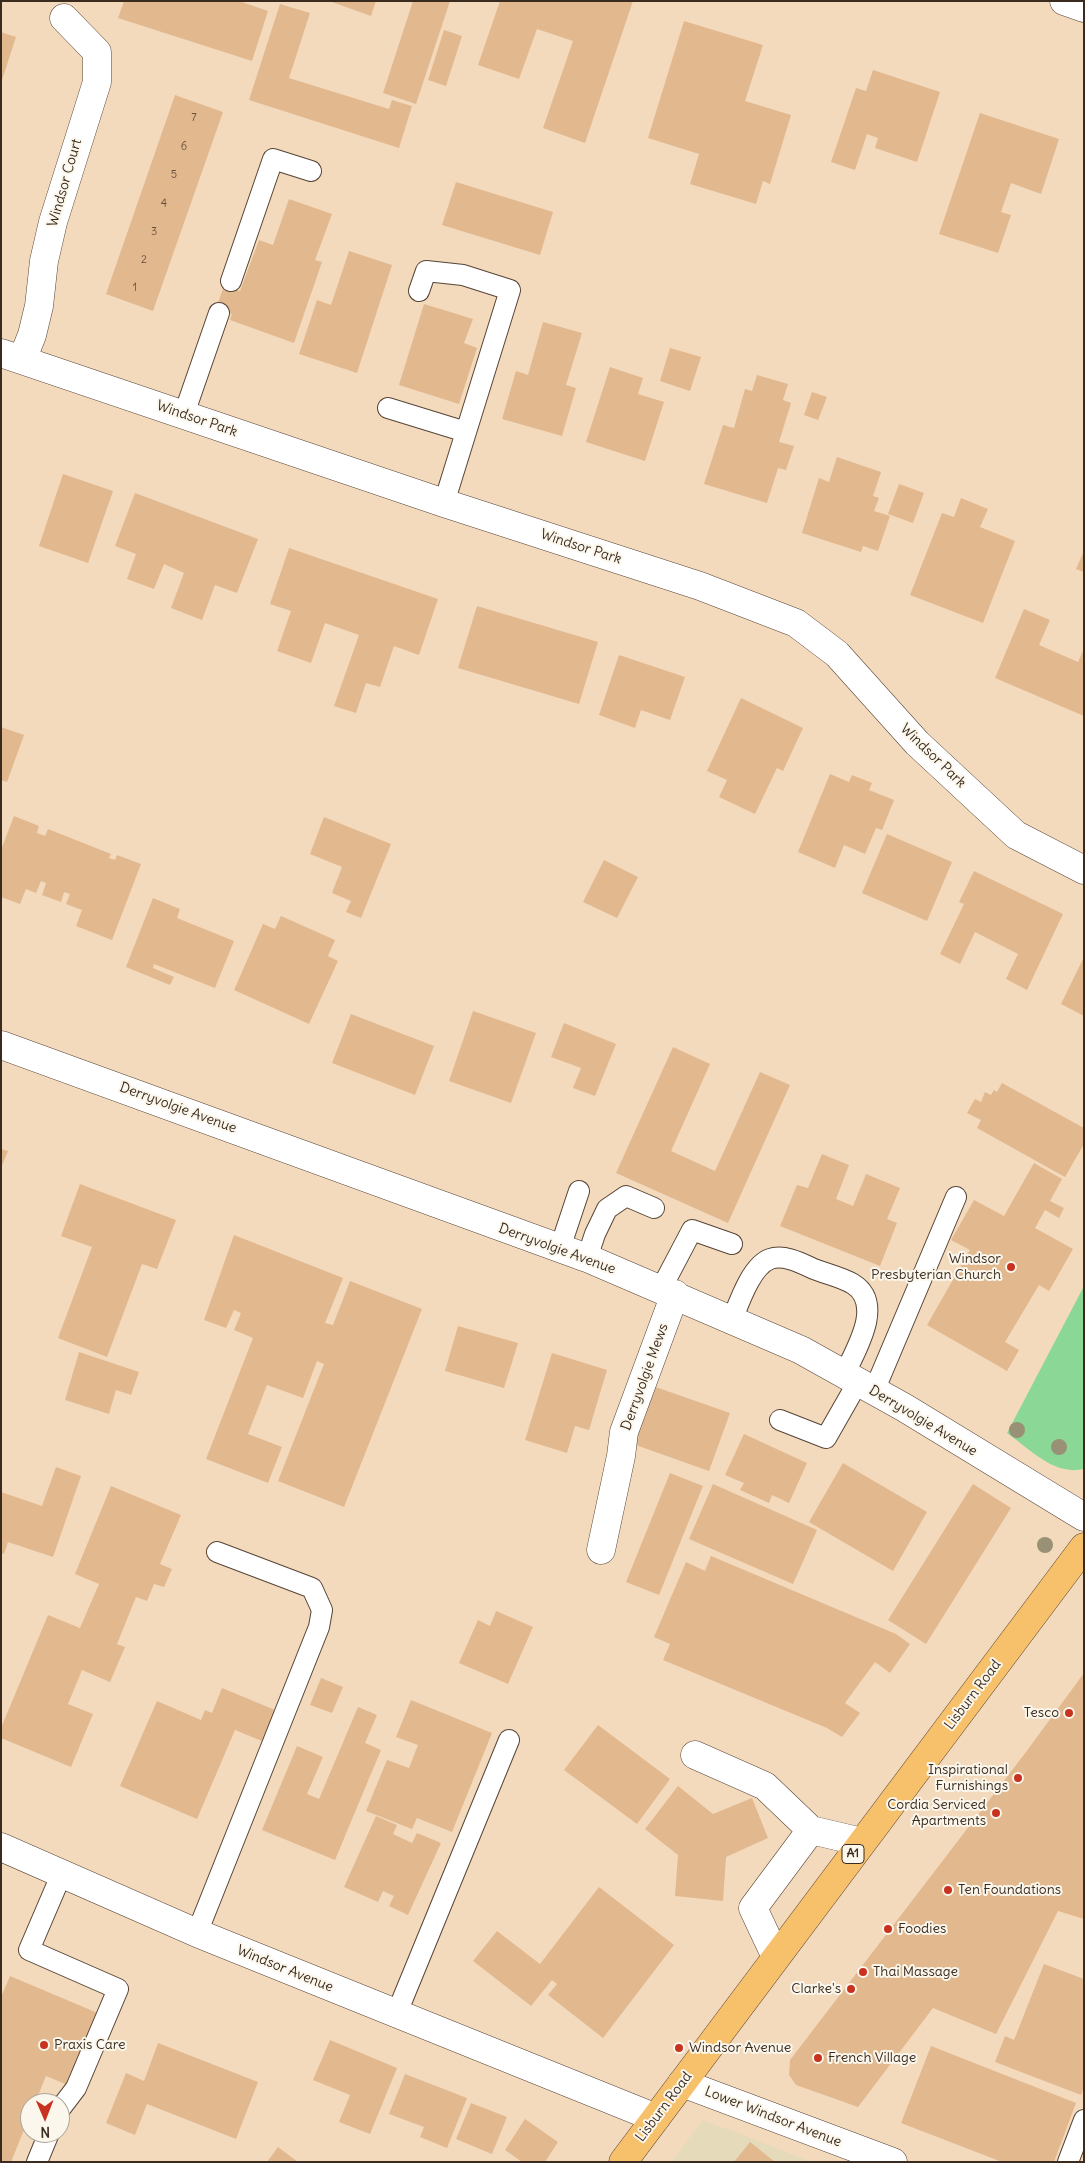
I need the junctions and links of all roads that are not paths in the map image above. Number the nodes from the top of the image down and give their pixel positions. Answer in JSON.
{"nodes":[{"id":1,"x":1064,"y":1,"type":"edge"},
{"id":2,"x":1084,"y":8,"type":"edge"},
{"id":3,"x":64,"y":18,"type":"dead end"},
{"id":4,"x":310,"y":171,"type":"dead end"},
{"id":5,"x":231,"y":281,"type":"dead end"},
{"id":6,"x":419,"y":291,"type":"dead end"},
{"id":7,"x":219,"y":313,"type":"dead end"},
{"id":8,"x":12,"y":357,"type":"edge"},
{"id":9,"x":388,"y":408,"type":"dead end"},
{"id":10,"x":184,"y":414,"type":"junction"},
{"id":11,"x":466,"y":432,"type":"junction"},
{"id":12,"x":444,"y":503,"type":"junction"},
{"id":13,"x":1084,"y":870,"type":"edge"},
{"id":14,"x":1,"y":1045,"type":"edge"},
{"id":15,"x":579,"y":1191,"type":"dead end"},
{"id":16,"x":956,"y":1197,"type":"dead end"},
{"id":17,"x":654,"y":1208,"type":"dead end"},
{"id":18,"x":732,"y":1244,"type":"dead end"},
{"id":19,"x":560,"y":1248,"type":"junction"},
{"id":20,"x":587,"y":1258,"type":"junction"},
{"id":21,"x":668,"y":1292,"type":"junction"},
{"id":22,"x":732,"y":1320,"type":"junction"},
{"id":23,"x":859,"y":1383,"type":"junction"},
{"id":24,"x":780,"y":1420,"type":"dead end"},
{"id":25,"x":1084,"y":1517,"type":"edge"},
{"id":26,"x":1084,"y":1547,"type":"edge"},
{"id":27,"x":601,"y":1550,"type":"dead end"},
{"id":28,"x":217,"y":1552,"type":"dead end"},
{"id":29,"x":509,"y":1740,"type":"dead end"},
{"id":30,"x":695,"y":1755,"type":"dead end"},
{"id":31,"x":811,"y":1830,"type":"junction"},
{"id":32,"x":862,"y":1842,"type":"junction"},
{"id":33,"x":1,"y":1847,"type":"edge"},
{"id":34,"x":62,"y":1873,"type":"junction"},
{"id":35,"x":197,"y":1933,"type":"junction"},
{"id":36,"x":776,"y":1957,"type":"junction"},
{"id":37,"x":396,"y":2015,"type":"junction"},
{"id":38,"x":682,"y":2082,"type":"junction"},
{"id":39,"x":70,"y":2096,"type":"edge"},
{"id":40,"x":656,"y":2118,"type":"junction"},
{"id":41,"x":1084,"y":2120,"type":"edge"},
{"id":42,"x":46,"y":2143,"type":"edge"},
{"id":43,"x":860,"y":2156,"type":"edge"},
{"id":44,"x":37,"y":2162,"type":"edge"},
{"id":45,"x":623,"y":2162,"type":"edge"},
{"id":46,"x":892,"y":2162,"type":"edge"},
{"id":47,"x":1068,"y":2162,"type":"edge"}],
"edges":[{"from":1,"to":2,"type":"street"},
{"from":3,"to":8,"type":"street","name":"Windsor Court"},
{"from":4,"to":5,"type":"lane"},
{"from":6,"to":11,"type":"lane"},
{"from":7,"to":10,"type":"lane"},
{"from":8,"to":10,"type":"street","name":"Windsor Park"},
{"from":9,"to":11,"type":"lane"},
{"from":10,"to":12,"type":"street","name":"Windsor Park"},
{"from":11,"to":12,"type":"lane"},
{"from":12,"to":13,"type":"street","name":"Windsor Park"},
{"from":14,"to":19,"type":"street","name":"Derryvolgie Avenue"},
{"from":15,"to":19,"type":"lane"},
{"from":16,"to":23,"type":"lane"},
{"from":17,"to":20,"type":"lane"},
{"from":18,"to":21,"type":"lane"},
{"from":19,"to":20,"type":"street","name":"Derryvolgie Avenue"},
{"from":20,"to":21,"type":"street","name":"Derryvolgie Avenue"},
{"from":21,"to":22,"type":"street","name":"Derryvolgie Avenue"},
{"from":21,"to":27,"type":"street","name":"Derryvolgie Mews"},
{"from":22,"to":23,"type":"street","name":"Derryvolgie Avenue"},
{"from":22,"to":23,"type":"lane"},
{"from":23,"to":24,"type":"lane"},
{"from":23,"to":25,"type":"street","name":"Derryvolgie Avenue"},
{"from":26,"to":32,"type":"main road","name":"Lisburn Road","number":"A1"},
{"from":28,"to":35,"type":"lane"},
{"from":29,"to":37,"type":"lane"},
{"from":30,"to":31,"type":"street"},
{"from":31,"to":32,"type":"street"},
{"from":31,"to":36,"type":"street"},
{"from":32,"to":36,"type":"main road","name":"Lisburn Road","number":"A1"},
{"from":33,"to":34,"type":"street","name":"Windsor Avenue"},
{"from":34,"to":35,"type":"street","name":"Windsor Avenue"},
{"from":34,"to":39,"type":"lane"},
{"from":35,"to":37,"type":"street","name":"Windsor Avenue"},
{"from":36,"to":38,"type":"main road","name":"Lisburn Road","number":"A1"},
{"from":37,"to":40,"type":"street","name":"Windsor Avenue"},
{"from":38,"to":40,"type":"main road","name":"Lisburn Road","number":"A1"},
{"from":38,"to":43,"type":"street","name":"Lower Windsor Avenue"},
{"from":40,"to":45,"type":"main road","name":"Lisburn Road","number":"A1"},
{"from":41,"to":47,"type":"lane"},
{"from":42,"to":44,"type":"lane"},
{"from":43,"to":46,"type":"street","name":"Lower Windsor Avenue"}]}
